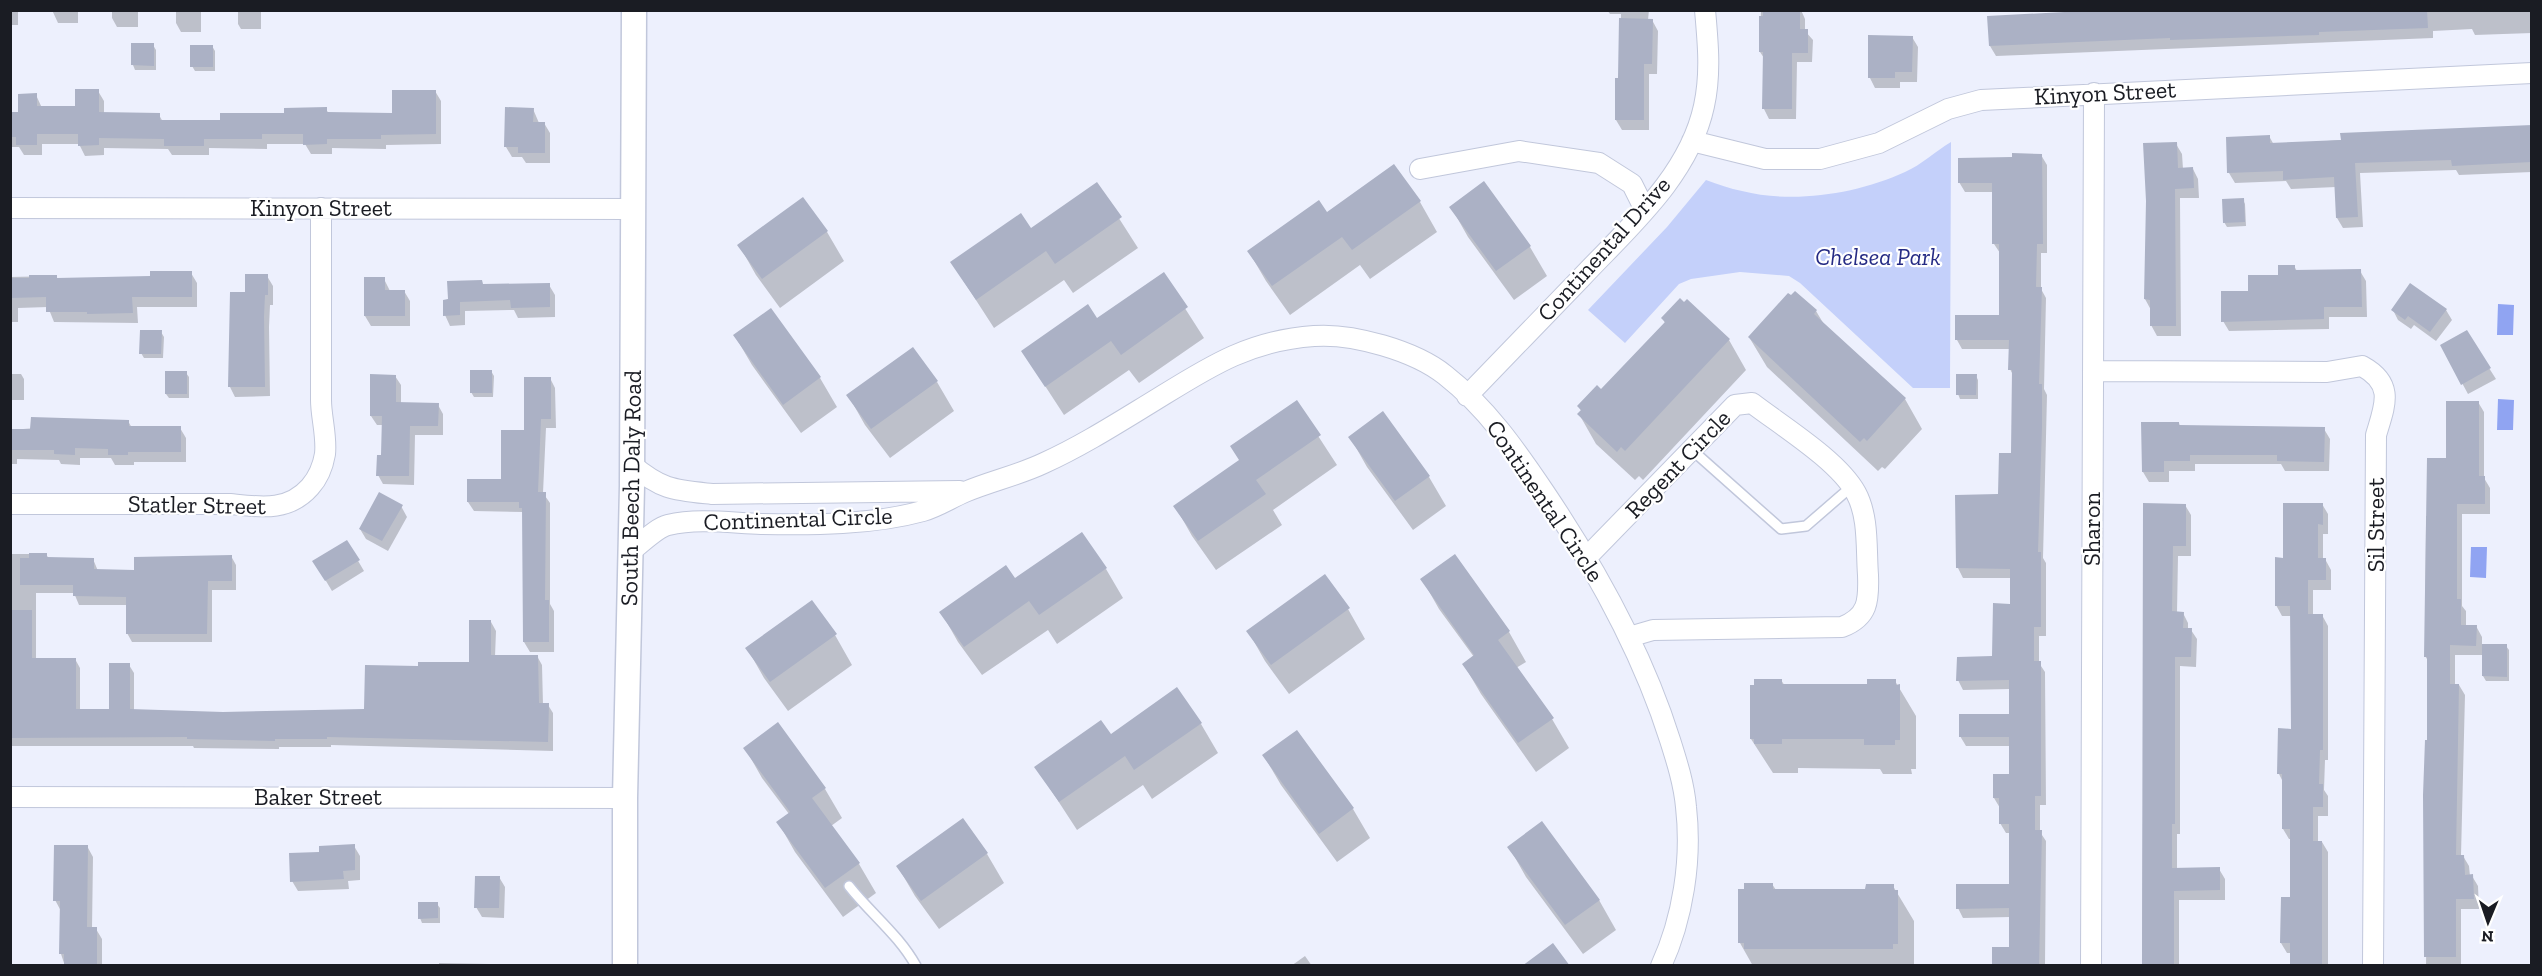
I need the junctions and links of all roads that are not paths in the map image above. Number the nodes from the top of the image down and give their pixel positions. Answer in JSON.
{"nodes":[{"id":1,"x":634,"y":10,"type":"edge"},
{"id":2,"x":1705,"y":10,"type":"edge"},
{"id":3,"x":2532,"y":73,"type":"edge"},
{"id":4,"x":2094,"y":93,"type":"junction"},
{"id":5,"x":1692,"y":141,"type":"junction"},
{"id":6,"x":1420,"y":169,"type":"dead end"},
{"id":7,"x":10,"y":208,"type":"edge"},
{"id":8,"x":321,"y":208,"type":"junction"},
{"id":9,"x":632,"y":208,"type":"junction"},
{"id":10,"x":1645,"y":210,"type":"junction"},
{"id":11,"x":2093,"y":371,"type":"junction"},
{"id":12,"x":1467,"y":396,"type":"junction"},
{"id":13,"x":1691,"y":449,"type":"junction"},
{"id":14,"x":632,"y":465,"type":"junction"},
{"id":15,"x":1851,"y":487,"type":"junction"},
{"id":16,"x":968,"y":491,"type":"junction"},
{"id":17,"x":10,"y":504,"type":"edge"},
{"id":18,"x":631,"y":551,"type":"junction"},
{"id":19,"x":1586,"y":558,"type":"junction"},
{"id":20,"x":1629,"y":637,"type":"junction"},
{"id":21,"x":10,"y":796,"type":"edge"},
{"id":22,"x":626,"y":798,"type":"junction"},
{"id":23,"x":849,"y":885,"type":"dead end"},
{"id":24,"x":626,"y":966,"type":"edge"},
{"id":25,"x":916,"y":966,"type":"edge"},
{"id":26,"x":1661,"y":966,"type":"edge"},
{"id":27,"x":2091,"y":966,"type":"edge"},
{"id":28,"x":2373,"y":966,"type":"edge"}],
"edges":[{"from":1,"to":9,"type":"street","name":"South Beech Daly Road"},
{"from":2,"to":5,"type":"street","name":"Continental Drive"},
{"from":3,"to":4,"type":"street","name":"Kinyon Street"},
{"from":4,"to":5,"type":"street","name":"Kinyon Street"},
{"from":4,"to":11,"type":"street","name":"Sharon"},
{"from":5,"to":10,"type":"street","name":"Continental Drive"},
{"from":6,"to":10,"type":"street"},
{"from":7,"to":8,"type":"street","name":"Kinyon Street"},
{"from":8,"to":9,"type":"street","name":"Kinyon Street"},
{"from":8,"to":17,"type":"street","name":"Statler Street"},
{"from":9,"to":14,"type":"street","name":"South Beech Daly Road"},
{"from":10,"to":12,"type":"street","name":"Continental Drive"},
{"from":11,"to":27,"type":"street","name":"Sharon"},
{"from":11,"to":28,"type":"street","name":"Sil Street"},
{"from":12,"to":16,"type":"street","name":"Continental Circle"},
{"from":12,"to":19,"type":"street","name":"Continental Circle"},
{"from":13,"to":15,"type":"lane"},
{"from":13,"to":15,"type":"street","name":"Regent Circle"},
{"from":13,"to":19,"type":"street","name":"Regent Circle"},
{"from":14,"to":16,"type":"street","name":"Continental Circle"},
{"from":14,"to":18,"type":"street","name":"South Beech Daly Road"},
{"from":15,"to":20,"type":"street","name":"Regent Circle"},
{"from":16,"to":18,"type":"street","name":"Continental Circle"},
{"from":18,"to":22,"type":"street","name":"South Beech Daly Road"},
{"from":19,"to":20,"type":"street","name":"Continental Circle"},
{"from":20,"to":26,"type":"street","name":"Continental Circle"},
{"from":21,"to":22,"type":"street","name":"Baker Street"},
{"from":22,"to":24,"type":"street","name":"South Beech Daly Road"},
{"from":23,"to":25,"type":"lane"}]}
